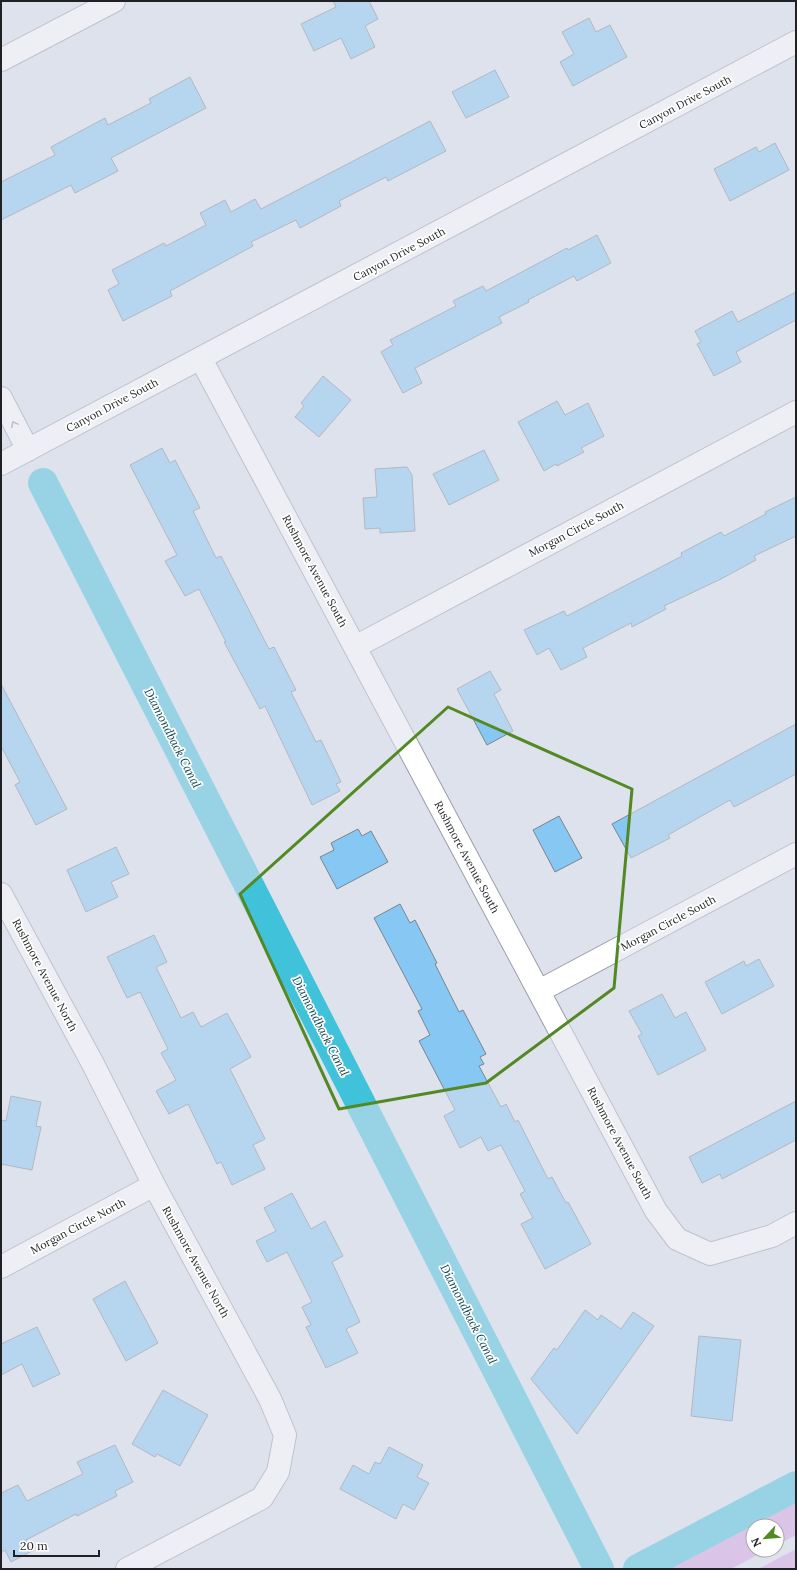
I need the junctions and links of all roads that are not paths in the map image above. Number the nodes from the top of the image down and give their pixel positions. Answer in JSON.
{"nodes":[{"id":1,"x":114,"y":1,"type":"edge"},
{"id":2,"x":91,"y":6,"type":"edge"},
{"id":3,"x":796,"y":42,"type":"edge"},
{"id":4,"x":1,"y":60,"type":"edge"},
{"id":5,"x":201,"y":359,"type":"junction"},
{"id":6,"x":1,"y":398,"type":"edge"},
{"id":7,"x":796,"y":412,"type":"edge"},
{"id":8,"x":28,"y":450,"type":"junction"},
{"id":9,"x":1,"y":464,"type":"edge"},
{"id":10,"x":355,"y":646,"type":"junction"},
{"id":11,"x":796,"y":854,"type":"edge"},
{"id":12,"x":1,"y":894,"type":"edge"},
{"id":13,"x":539,"y":991,"type":"junction"},
{"id":14,"x":154,"y":1186,"type":"junction"},
{"id":15,"x":796,"y":1223,"type":"edge"},
{"id":16,"x":1,"y":1267,"type":"edge"},
{"id":17,"x":127,"y":1569,"type":"edge"}],
"edges":[{"from":1,"to":2,"type":"street"},
{"from":2,"to":4,"type":"street"},
{"from":3,"to":5,"type":"street","name":"Canyon Drive South"},
{"from":5,"to":8,"type":"street","name":"Canyon Drive South"},
{"from":5,"to":10,"type":"street","name":"Rushmore Avenue South"},
{"from":8,"to":6,"type":"street","one_way":true},
{"from":7,"to":10,"type":"street","name":"Morgan Circle South"},
{"from":8,"to":9,"type":"street","name":"Canyon Drive South"},
{"from":10,"to":13,"type":"street","name":"Rushmore Avenue South"},
{"from":11,"to":13,"type":"street","name":"Morgan Circle South"},
{"from":12,"to":14,"type":"street","name":"Rushmore Avenue North"},
{"from":13,"to":15,"type":"street","name":"Rushmore Avenue South"},
{"from":14,"to":16,"type":"street","name":"Morgan Circle North"},
{"from":14,"to":17,"type":"street","name":"Rushmore Avenue North"}]}
